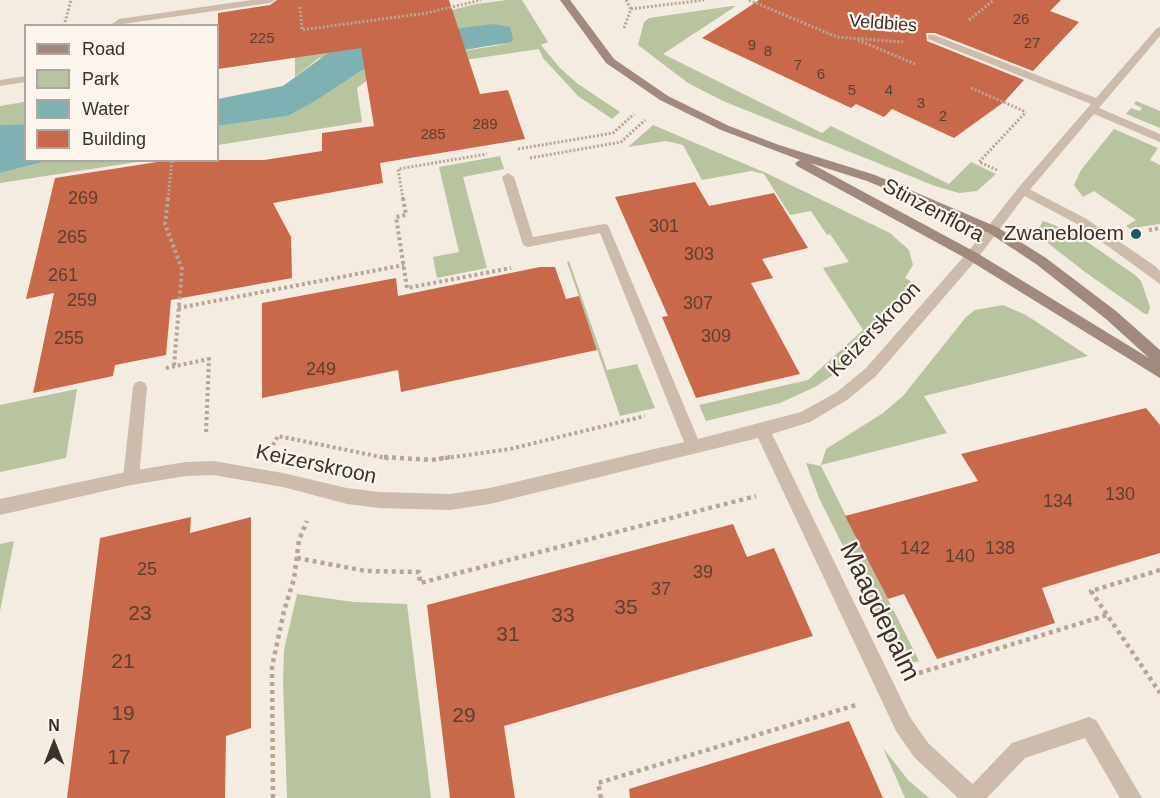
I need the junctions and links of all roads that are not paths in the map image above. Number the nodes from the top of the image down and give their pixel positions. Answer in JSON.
{"nodes":[{"id":1,"x":270,"y":0,"type":"edge"},
{"id":2,"x":565,"y":0,"type":"edge"},
{"id":3,"x":116,"y":24,"type":"edge"},
{"id":4,"x":1160,"y":30,"type":"edge"},
{"id":5,"x":931,"y":36,"type":"dead end"},
{"id":6,"x":24,"y":79,"type":"edge"},
{"id":7,"x":0,"y":83,"type":"edge"},
{"id":8,"x":1095,"y":107,"type":"junction"},
{"id":9,"x":1160,"y":138,"type":"edge"},
{"id":10,"x":775,"y":148,"type":"junction"},
{"id":11,"x":508,"y":177,"type":"road end"},
{"id":12,"x":1025,"y":188,"type":"junction"},
{"id":13,"x":993,"y":230,"type":"junction"},
{"id":14,"x":972,"y":256,"type":"junction"},
{"id":15,"x":1160,"y":279,"type":"edge"},
{"id":16,"x":1160,"y":359,"type":"edge"},
{"id":17,"x":1160,"y":372,"type":"edge"},
{"id":18,"x":140,"y":387,"type":"road end"},
{"id":19,"x":762,"y":430,"type":"junction"},
{"id":20,"x":694,"y":447,"type":"junction"},
{"id":21,"x":131,"y":478,"type":"junction"},
{"id":22,"x":0,"y":507,"type":"edge"},
{"id":23,"x":973,"y":798,"type":"edge"},
{"id":24,"x":1132,"y":798,"type":"edge"}],
"edges":[{"from":1,"to":3,"type":"street"},
{"from":2,"to":10,"type":"street","name":"Stinzenflora"},
{"from":4,"to":8,"type":"street"},
{"from":5,"to":8,"type":"street","name":"Veldbies"},
{"from":6,"to":7,"type":"street"},
{"from":8,"to":9,"type":"street","name":"Veldbies"},
{"from":8,"to":12,"type":"street"},
{"from":10,"to":13,"type":"street","name":"Stinzenflora"},
{"from":10,"to":14,"type":"street","name":"Stinzenflora"},
{"from":11,"to":20,"type":"street"},
{"from":12,"to":13,"type":"street"},
{"from":12,"to":15,"type":"street"},
{"from":13,"to":14,"type":"street"},
{"from":13,"to":16,"type":"street","name":"Stinzenflora"},
{"from":14,"to":17,"type":"street","name":"Stinzenflora"},
{"from":14,"to":19,"type":"street","name":"Keizerskroon"},
{"from":18,"to":21,"type":"street"},
{"from":19,"to":20,"type":"street","name":"Keizerskroon"},
{"from":19,"to":23,"type":"street","name":"Maagdepalm"},
{"from":20,"to":21,"type":"street","name":"Keizerskroon"},
{"from":21,"to":22,"type":"street","name":"Keizerskroon"},
{"from":23,"to":24,"type":"street","name":"Maagdepalm"}]}
